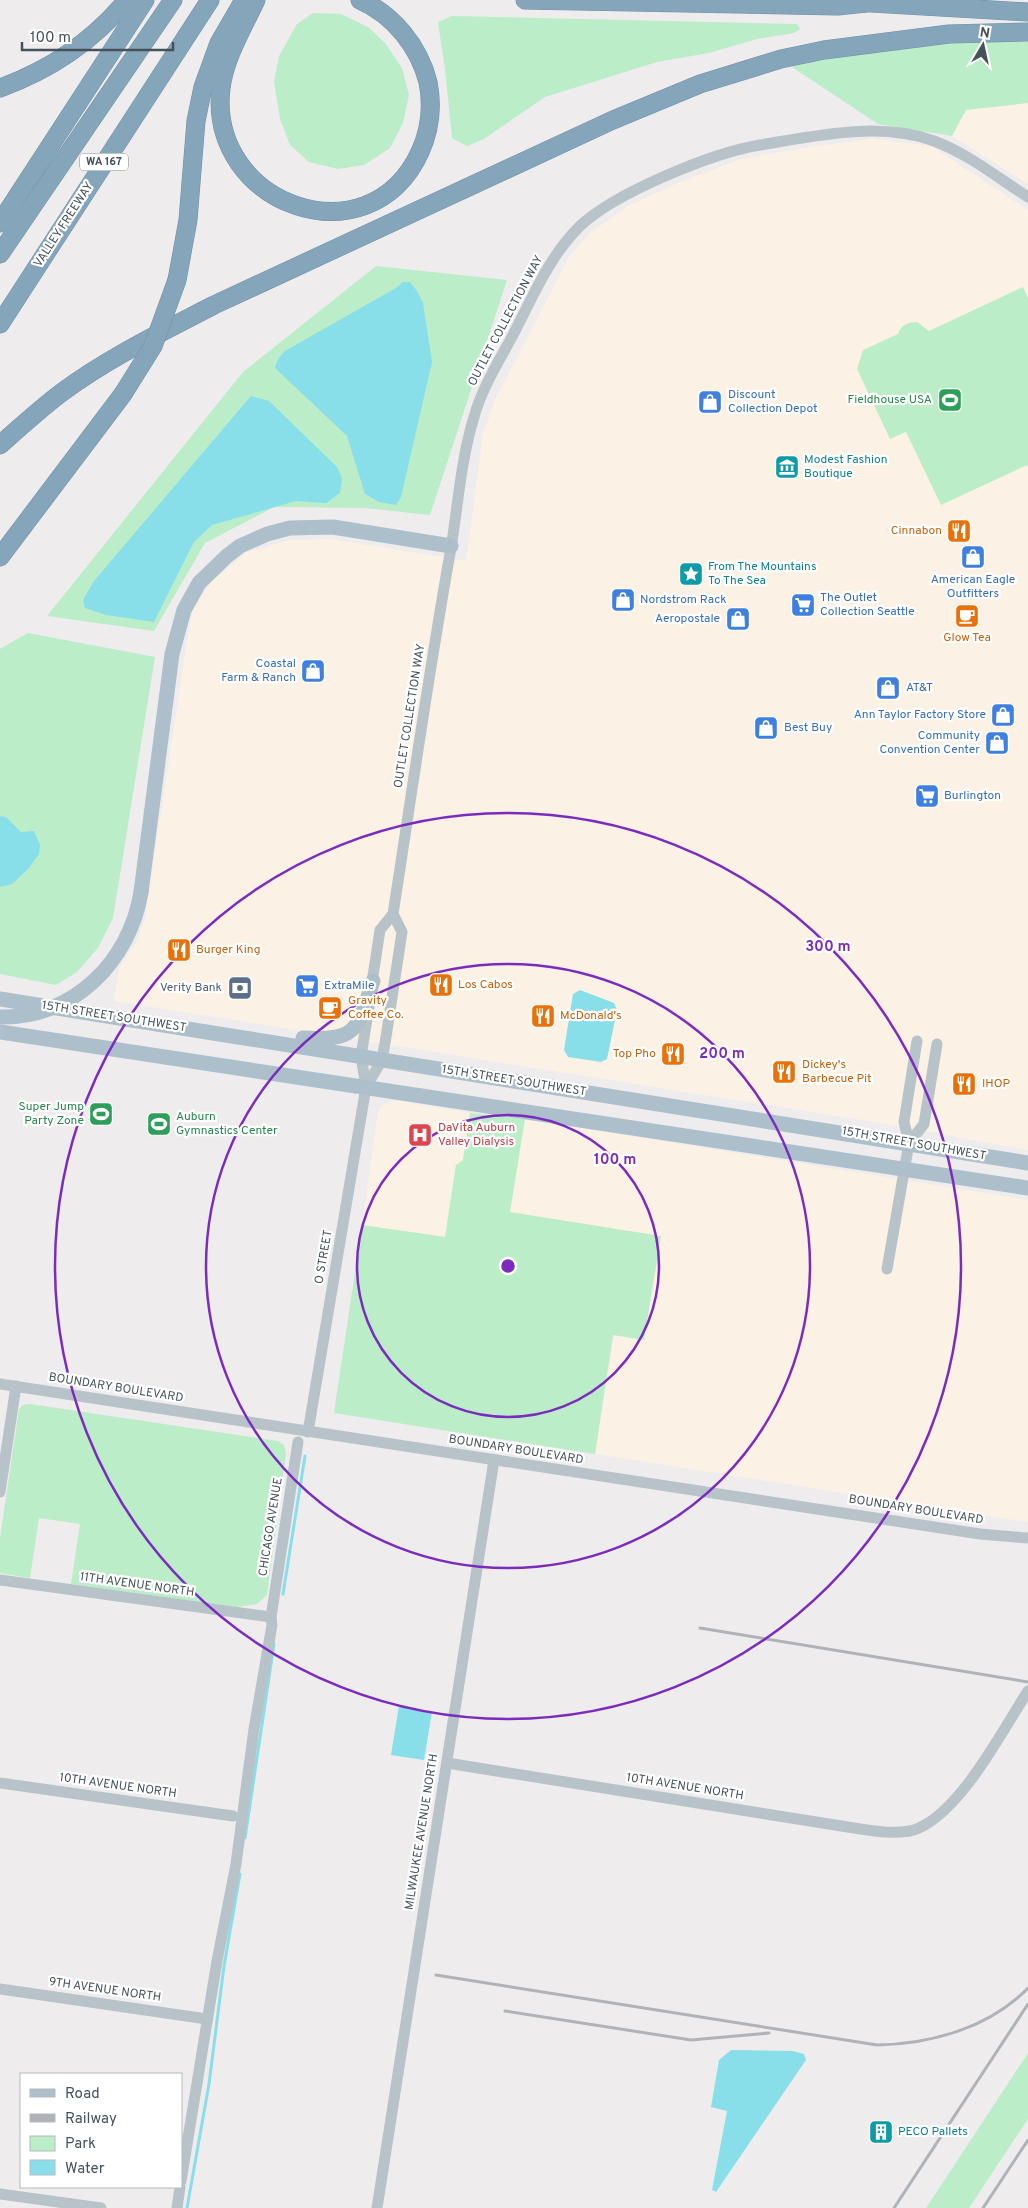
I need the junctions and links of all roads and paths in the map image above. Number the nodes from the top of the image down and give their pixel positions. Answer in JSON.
{"nodes":[{"id":1,"x":127,"y":0,"type":"edge"},
{"id":2,"x":145,"y":0,"type":"edge"},
{"id":3,"x":173,"y":0,"type":"edge"},
{"id":4,"x":210,"y":0,"type":"edge"},
{"id":5,"x":360,"y":0,"type":"edge"},
{"id":6,"x":525,"y":0,"type":"edge"},
{"id":7,"x":825,"y":0,"type":"edge"},
{"id":8,"x":249,"y":3,"type":"edge"},
{"id":9,"x":866,"y":3,"type":"junction"},
{"id":10,"x":1028,"y":12,"type":"edge"},
{"id":11,"x":1028,"y":32,"type":"edge"},
{"id":12,"x":0,"y":88,"type":"edge"},
{"id":13,"x":1028,"y":197,"type":"edge"},
{"id":14,"x":0,"y":223,"type":"edge"},
{"id":15,"x":0,"y":254,"type":"edge"},
{"id":16,"x":0,"y":324,"type":"edge"},
{"id":17,"x":0,"y":445,"type":"edge"},
{"id":18,"x":451,"y":546,"type":"junction"},
{"id":19,"x":0,"y":556,"type":"edge"},
{"id":20,"x":393,"y":914,"type":"junction"},
{"id":21,"x":373,"y":981,"type":"junction"},
{"id":22,"x":0,"y":999,"type":"edge"},
{"id":23,"x":0,"y":1017,"type":"edge"},
{"id":24,"x":0,"y":1032,"type":"edge"},
{"id":25,"x":232,"y":1035,"type":"junction"},
{"id":26,"x":917,"y":1041,"type":"dead end"},
{"id":27,"x":937,"y":1044,"type":"dead end"},
{"id":28,"x":361,"y":1056,"type":"junction"},
{"id":29,"x":382,"y":1060,"type":"junction"},
{"id":30,"x":366,"y":1087,"type":"junction"},
{"id":31,"x":909,"y":1143,"type":"junction"},
{"id":32,"x":1028,"y":1163,"type":"edge"},
{"id":33,"x":904,"y":1169,"type":"junction"},
{"id":34,"x":1028,"y":1188,"type":"edge"},
{"id":35,"x":887,"y":1269,"type":"dead end"},
{"id":36,"x":0,"y":1384,"type":"edge"},
{"id":37,"x":16,"y":1386,"type":"junction"},
{"id":38,"x":308,"y":1432,"type":"junction"},
{"id":39,"x":298,"y":1442,"type":"dead end"},
{"id":40,"x":494,"y":1460,"type":"junction"},
{"id":41,"x":0,"y":1492,"type":"edge"},
{"id":42,"x":1028,"y":1538,"type":"edge"},
{"id":43,"x":0,"y":1580,"type":"edge"},
{"id":44,"x":271,"y":1617,"type":"junction"},
{"id":45,"x":1028,"y":1691,"type":"edge"},
{"id":46,"x":447,"y":1763,"type":"junction"},
{"id":47,"x":0,"y":1783,"type":"edge"},
{"id":48,"x":233,"y":1816,"type":"dead end"},
{"id":49,"x":0,"y":1989,"type":"edge"},
{"id":50,"x":207,"y":2018,"type":"junction"},
{"id":51,"x":182,"y":2175,"type":"edge"},
{"id":52,"x":180,"y":2188,"type":"edge"},
{"id":53,"x":0,"y":2194,"type":"edge"},
{"id":54,"x":101,"y":2208,"type":"edge"},
{"id":55,"x":177,"y":2208,"type":"edge"},
{"id":56,"x":377,"y":2208,"type":"edge"}],
"edges":[{"from":1,"to":12,"type":"highway"},
{"from":2,"to":14,"type":"highway"},
{"from":3,"to":15,"type":"highway"},
{"from":4,"to":16,"type":"highway","name":"VALLEY FREEWAY","number":"WA 167"},
{"from":5,"to":8,"type":"highway"},
{"from":6,"to":9,"type":"highway"},
{"from":7,"to":9,"type":"highway"},
{"from":8,"to":19,"type":"highway","bridge":true},
{"from":9,"to":10,"type":"highway"},
{"from":11,"to":17,"type":"highway"},
{"from":13,"to":18,"type":"street","name":"OUTLET COLLECTION WAY"},
{"from":18,"to":20,"type":"street","name":"OUTLET COLLECTION WAY"},
{"from":18,"to":23,"type":"main road","bridge":true},
{"from":20,"to":21,"type":"street","name":"OUTLET COLLECTION WAY"},
{"from":20,"to":29,"type":"street","name":"OUTLET COLLECTION WAY"},
{"from":21,"to":25,"type":"main road"},
{"from":21,"to":28,"type":"street","name":"OUTLET COLLECTION WAY"},
{"from":22,"to":25,"type":"main road","name":"15TH STREET SOUTHWEST"},
{"from":24,"to":30,"type":"main road","name":"15TH STREET SOUTHWEST"},
{"from":25,"to":28,"type":"main road","name":"15TH STREET SOUTHWEST"},
{"from":26,"to":31,"type":"street"},
{"from":27,"to":31,"type":"street"},
{"from":28,"to":29,"type":"main road","name":"15TH STREET SOUTHWEST"},
{"from":28,"to":30,"type":"street","name":"O STREET"},
{"from":29,"to":30,"type":"street","name":"O STREET"},
{"from":29,"to":31,"type":"main road","name":"15TH STREET SOUTHWEST"},
{"from":30,"to":33,"type":"main road","name":"15TH STREET SOUTHWEST"},
{"from":30,"to":38,"type":"street","name":"O STREET"},
{"from":31,"to":32,"type":"main road","name":"15TH STREET SOUTHWEST"},
{"from":31,"to":33,"type":"street"},
{"from":33,"to":34,"type":"main road","name":"15TH STREET SOUTHWEST"},
{"from":33,"to":35,"type":"street"},
{"from":36,"to":37,"type":"street","name":"BOUNDARY BOULEVARD"},
{"from":37,"to":38,"type":"street","name":"BOUNDARY BOULEVARD"},
{"from":37,"to":41,"type":"street"},
{"from":38,"to":40,"type":"street","name":"BOUNDARY BOULEVARD"},
{"from":39,"to":44,"type":"street","name":"CHICAGO AVENUE"},
{"from":40,"to":42,"type":"street","name":"BOUNDARY BOULEVARD"},
{"from":40,"to":46,"type":"street","name":"MILWAUKEE AVENUE NORTH"},
{"from":43,"to":44,"type":"street","name":"11TH AVENUE NORTH"},
{"from":44,"to":50,"type":"street","name":"CHICAGO AVENUE"},
{"from":45,"to":46,"type":"street","name":"10TH AVENUE NORTH"},
{"from":46,"to":56,"type":"street","name":"MILWAUKEE AVENUE NORTH"},
{"from":47,"to":48,"type":"street","name":"10TH AVENUE NORTH"},
{"from":49,"to":50,"type":"street","name":"9TH AVENUE NORTH"},
{"from":50,"to":51,"type":"street"},
{"from":52,"to":55,"type":"street"},
{"from":53,"to":54,"type":"street"}]}
